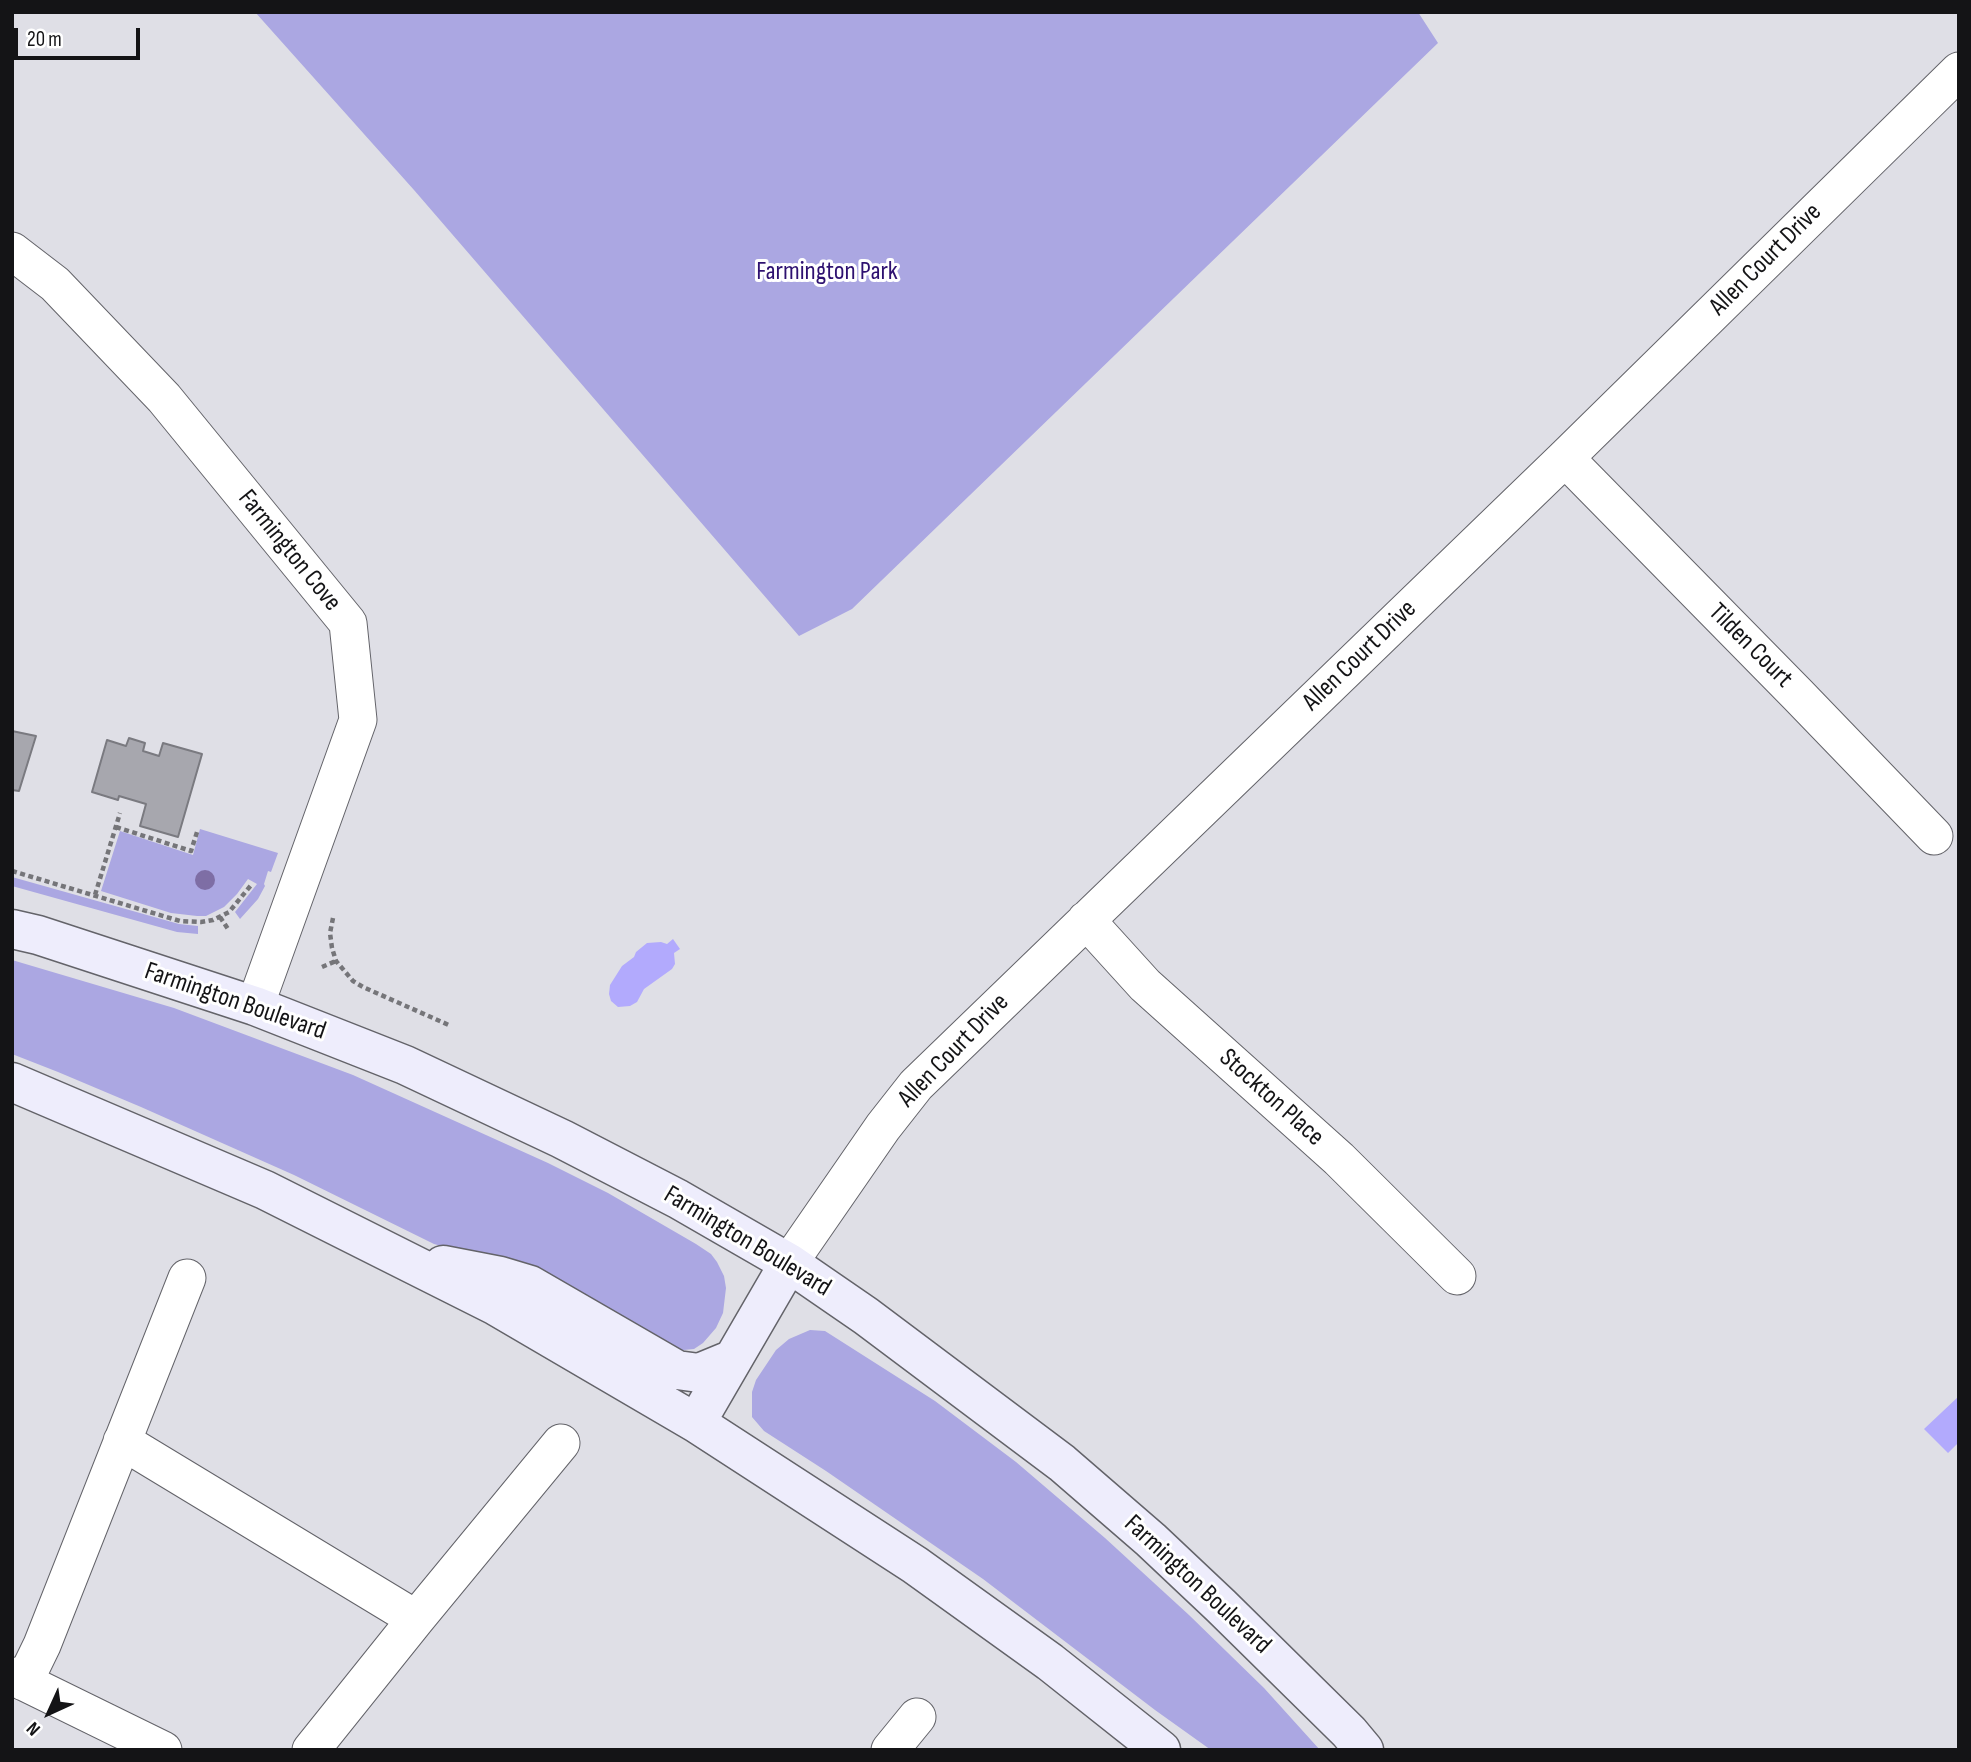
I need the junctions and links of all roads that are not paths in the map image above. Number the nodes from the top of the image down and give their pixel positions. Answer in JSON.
{"nodes":[{"id":1,"x":1959,"y":71,"type":"edge"},
{"id":2,"x":12,"y":251,"type":"edge"},
{"id":3,"x":1565,"y":458,"type":"junction"},
{"id":4,"x":1934,"y":836,"type":"dead end"},
{"id":5,"x":1086,"y":920,"type":"junction"},
{"id":6,"x":12,"y":929,"type":"edge"},
{"id":7,"x":255,"y":1006,"type":"junction"},
{"id":8,"x":12,"y":1082,"type":"edge"},
{"id":9,"x":393,"y":1254,"type":"junction"},
{"id":10,"x":789,"y":1263,"type":"junction"},
{"id":11,"x":1457,"y":1276,"type":"dead end"},
{"id":12,"x":187,"y":1278,"type":"dead end"},
{"id":13,"x":733,"y":1359,"type":"junction"},
{"id":14,"x":696,"y":1423,"type":"junction"},
{"id":15,"x":122,"y":1441,"type":"junction"},
{"id":16,"x":561,"y":1443,"type":"dead end"},
{"id":17,"x":416,"y":1619,"type":"junction"},
{"id":18,"x":18,"y":1679,"type":"edge"},
{"id":19,"x":917,"y":1717,"type":"dead end"},
{"id":20,"x":163,"y":1750,"type":"edge"},
{"id":21,"x":311,"y":1750,"type":"edge"},
{"id":22,"x":890,"y":1750,"type":"edge"},
{"id":23,"x":1161,"y":1750,"type":"edge"},
{"id":24,"x":1364,"y":1750,"type":"edge"}],
"edges":[{"from":1,"to":3,"type":"street","name":"Allen Court Drive"},
{"from":2,"to":7,"type":"street","name":"Farmington Cove"},
{"from":3,"to":4,"type":"street","name":"Tilden Court"},
{"from":3,"to":5,"type":"street","name":"Allen Court Drive"},
{"from":5,"to":10,"type":"street","name":"Allen Court Drive"},
{"from":5,"to":11,"type":"street","name":"Stockton Place"},
{"from":6,"to":7,"type":"main road","name":"Farmington Boulevard"},
{"from":7,"to":10,"type":"main road","name":"Farmington Boulevard"},
{"from":8,"to":9,"type":"main road"},
{"from":9,"to":13,"type":"main road"},
{"from":9,"to":14,"type":"main road"},
{"from":10,"to":13,"type":"main road"},
{"from":10,"to":24,"type":"main road","name":"Farmington Boulevard"},
{"from":12,"to":15,"type":"street"},
{"from":13,"to":14,"type":"main road"},
{"from":14,"to":23,"type":"main road"},
{"from":15,"to":17,"type":"street"},
{"from":15,"to":18,"type":"street"},
{"from":16,"to":17,"type":"street"},
{"from":17,"to":21,"type":"street"},
{"from":18,"to":20,"type":"street"},
{"from":19,"to":22,"type":"street"}]}
